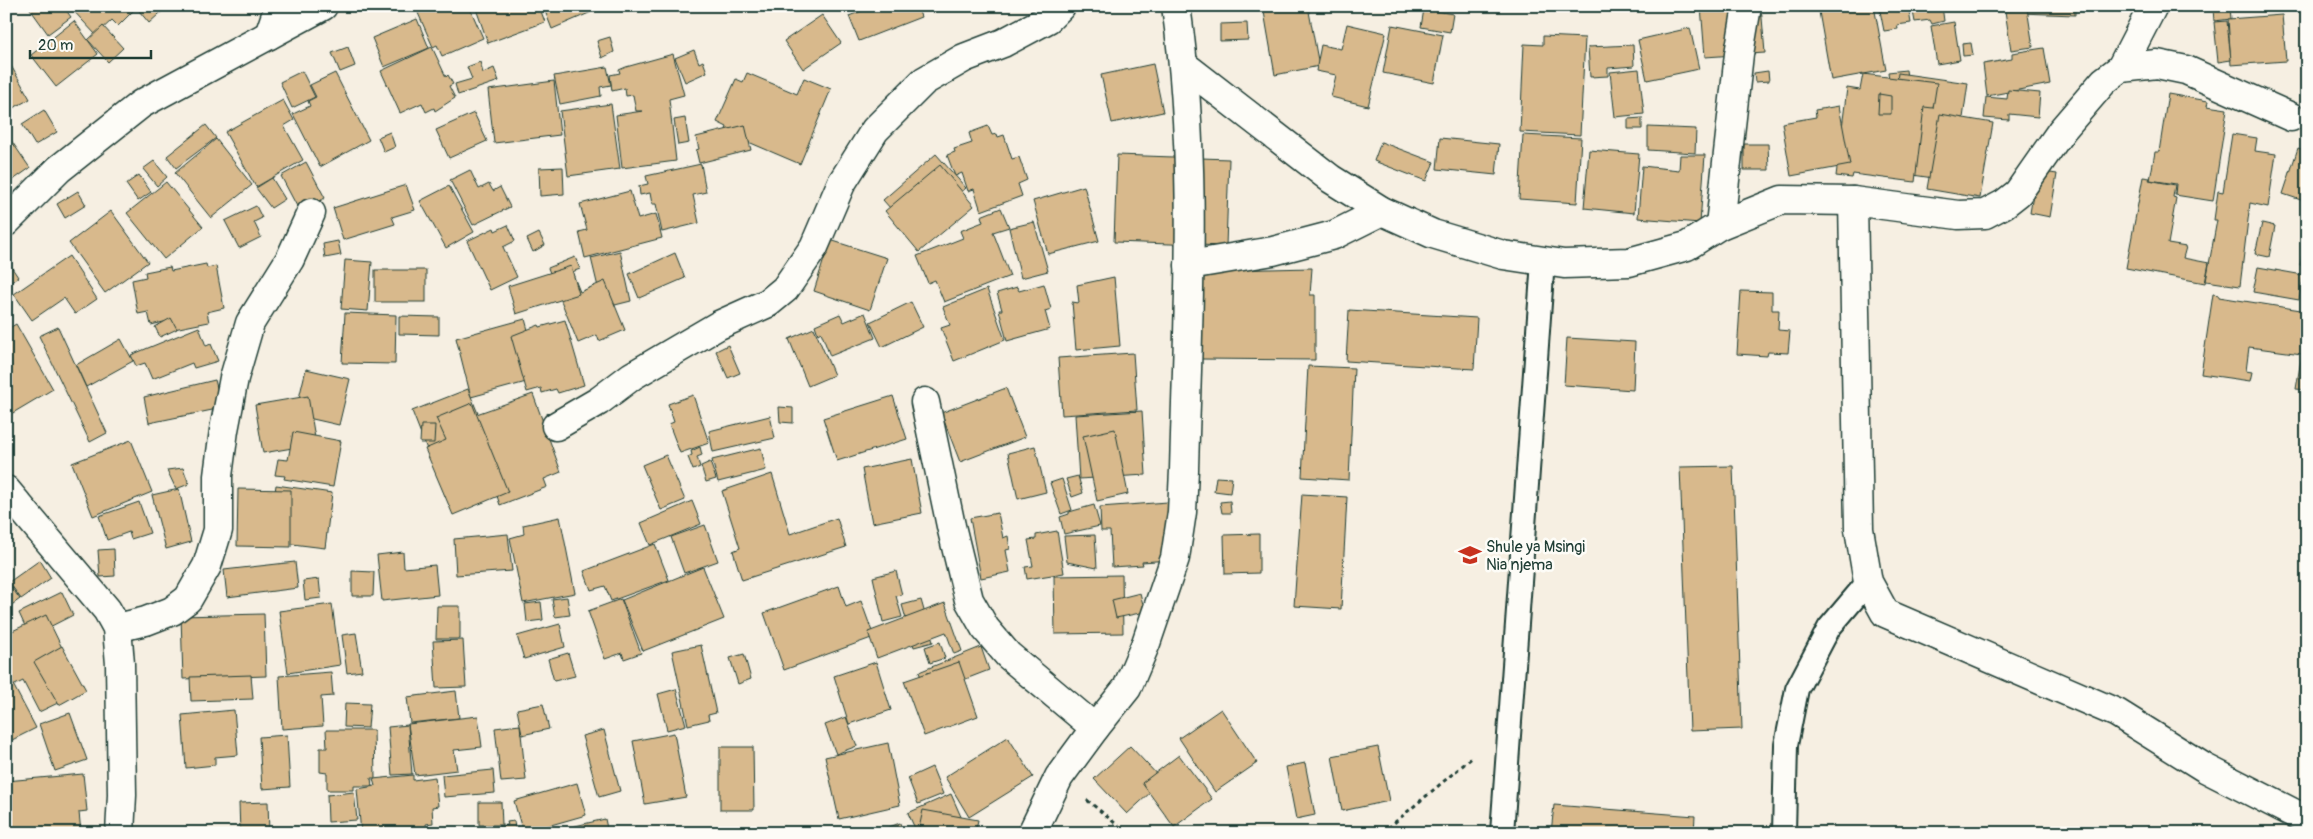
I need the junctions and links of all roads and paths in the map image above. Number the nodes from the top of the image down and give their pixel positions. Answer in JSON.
{"nodes":[{"id":1,"x":279,"y":6,"type":"edge"},
{"id":2,"x":323,"y":6,"type":"edge"},
{"id":3,"x":1061,"y":6,"type":"edge"},
{"id":4,"x":1176,"y":6,"type":"edge"},
{"id":5,"x":1747,"y":6,"type":"edge"},
{"id":6,"x":2153,"y":6,"type":"edge"},
{"id":7,"x":269,"y":35,"type":"junction"},
{"id":8,"x":1185,"y":66,"type":"junction"},
{"id":9,"x":2121,"y":68,"type":"junction"},
{"id":10,"x":2291,"y":117,"type":"dead end"},
{"id":11,"x":1853,"y":201,"type":"junction"},
{"id":12,"x":1382,"y":211,"type":"junction"},
{"id":13,"x":311,"y":213,"type":"dead end"},
{"id":14,"x":6,"y":222,"type":"edge"},
{"id":15,"x":1720,"y":225,"type":"junction"},
{"id":16,"x":1543,"y":261,"type":"junction"},
{"id":17,"x":1189,"y":265,"type":"junction"},
{"id":18,"x":925,"y":402,"type":"dead end"},
{"id":19,"x":556,"y":426,"type":"dead end"},
{"id":20,"x":6,"y":490,"type":"edge"},
{"id":21,"x":1868,"y":582,"type":"junction"},
{"id":22,"x":117,"y":628,"type":"junction"},
{"id":23,"x":1509,"y":727,"type":"junction"},
{"id":24,"x":1095,"y":728,"type":"junction"},
{"id":25,"x":1059,"y":778,"type":"junction"},
{"id":26,"x":2307,"y":820,"type":"edge"},
{"id":27,"x":120,"y":833,"type":"edge"},
{"id":28,"x":1032,"y":833,"type":"edge"},
{"id":29,"x":1127,"y":833,"type":"edge"},
{"id":30,"x":1382,"y":833,"type":"edge"},
{"id":31,"x":1502,"y":833,"type":"edge"},
{"id":32,"x":1784,"y":833,"type":"edge"}],
"edges":[{"from":1,"to":7,"type":"street"},
{"from":2,"to":7,"type":"street"},
{"from":3,"to":19,"type":"street"},
{"from":4,"to":8,"type":"street"},
{"from":5,"to":15,"type":"street"},
{"from":6,"to":9,"type":"street"},
{"from":7,"to":14,"type":"street"},
{"from":8,"to":12,"type":"street"},
{"from":8,"to":17,"type":"street"},
{"from":9,"to":10,"type":"street"},
{"from":9,"to":11,"type":"street"},
{"from":11,"to":15,"type":"street"},
{"from":11,"to":21,"type":"street"},
{"from":12,"to":16,"type":"street"},
{"from":12,"to":17,"type":"street"},
{"from":13,"to":22,"type":"street"},
{"from":15,"to":16,"type":"street"},
{"from":16,"to":23,"type":"lane"},
{"from":17,"to":24,"type":"street"},
{"from":18,"to":24,"type":"street"},
{"from":20,"to":22,"type":"street"},
{"from":21,"to":26,"type":"street"},
{"from":21,"to":32,"type":"lane"},
{"from":22,"to":27,"type":"street"},
{"from":23,"to":30,"type":"path"},
{"from":23,"to":31,"type":"lane"},
{"from":24,"to":25,"type":"street"},
{"from":25,"to":28,"type":"street"},
{"from":25,"to":29,"type":"path"}]}
